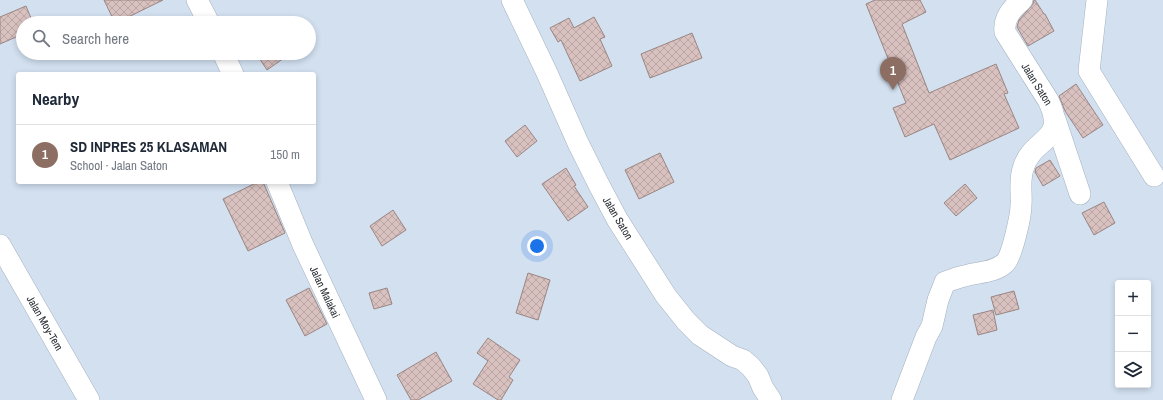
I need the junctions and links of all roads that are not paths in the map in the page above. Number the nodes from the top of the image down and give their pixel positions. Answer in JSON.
{"nodes":[{"id":1,"x":197,"y":0,"type":"edge"},
{"id":2,"x":512,"y":0,"type":"edge"},
{"id":3,"x":1022,"y":0,"type":"edge"},
{"id":4,"x":1097,"y":0,"type":"edge"},
{"id":5,"x":205,"y":16,"type":"edge"},
{"id":6,"x":226,"y":60,"type":"edge"},
{"id":7,"x":232,"y":72,"type":"edge"},
{"id":8,"x":1055,"y":119,"type":"junction"},
{"id":9,"x":1154,"y":176,"type":"dead end"},
{"id":10,"x":279,"y":184,"type":"edge"},
{"id":11,"x":1080,"y":194,"type":"dead end"},
{"id":12,"x":0,"y":245,"type":"edge"},
{"id":13,"x":89,"y":400,"type":"edge"},
{"id":14,"x":376,"y":400,"type":"edge"},
{"id":15,"x":771,"y":400,"type":"edge"},
{"id":16,"x":902,"y":400,"type":"edge"}],
"edges":[{"from":1,"to":5,"type":"street"},
{"from":2,"to":15,"type":"street","name":"Jalan Saton"},
{"from":3,"to":8,"type":"street","name":"Jalan Saton"},
{"from":4,"to":9,"type":"street"},
{"from":6,"to":7,"type":"street"},
{"from":8,"to":11,"type":"street"},
{"from":8,"to":16,"type":"street","name":"Jalan Saton"},
{"from":10,"to":14,"type":"street","name":"Jalan Malakai"},
{"from":12,"to":13,"type":"street","name":"Jalan Moy-Tem"}]}
